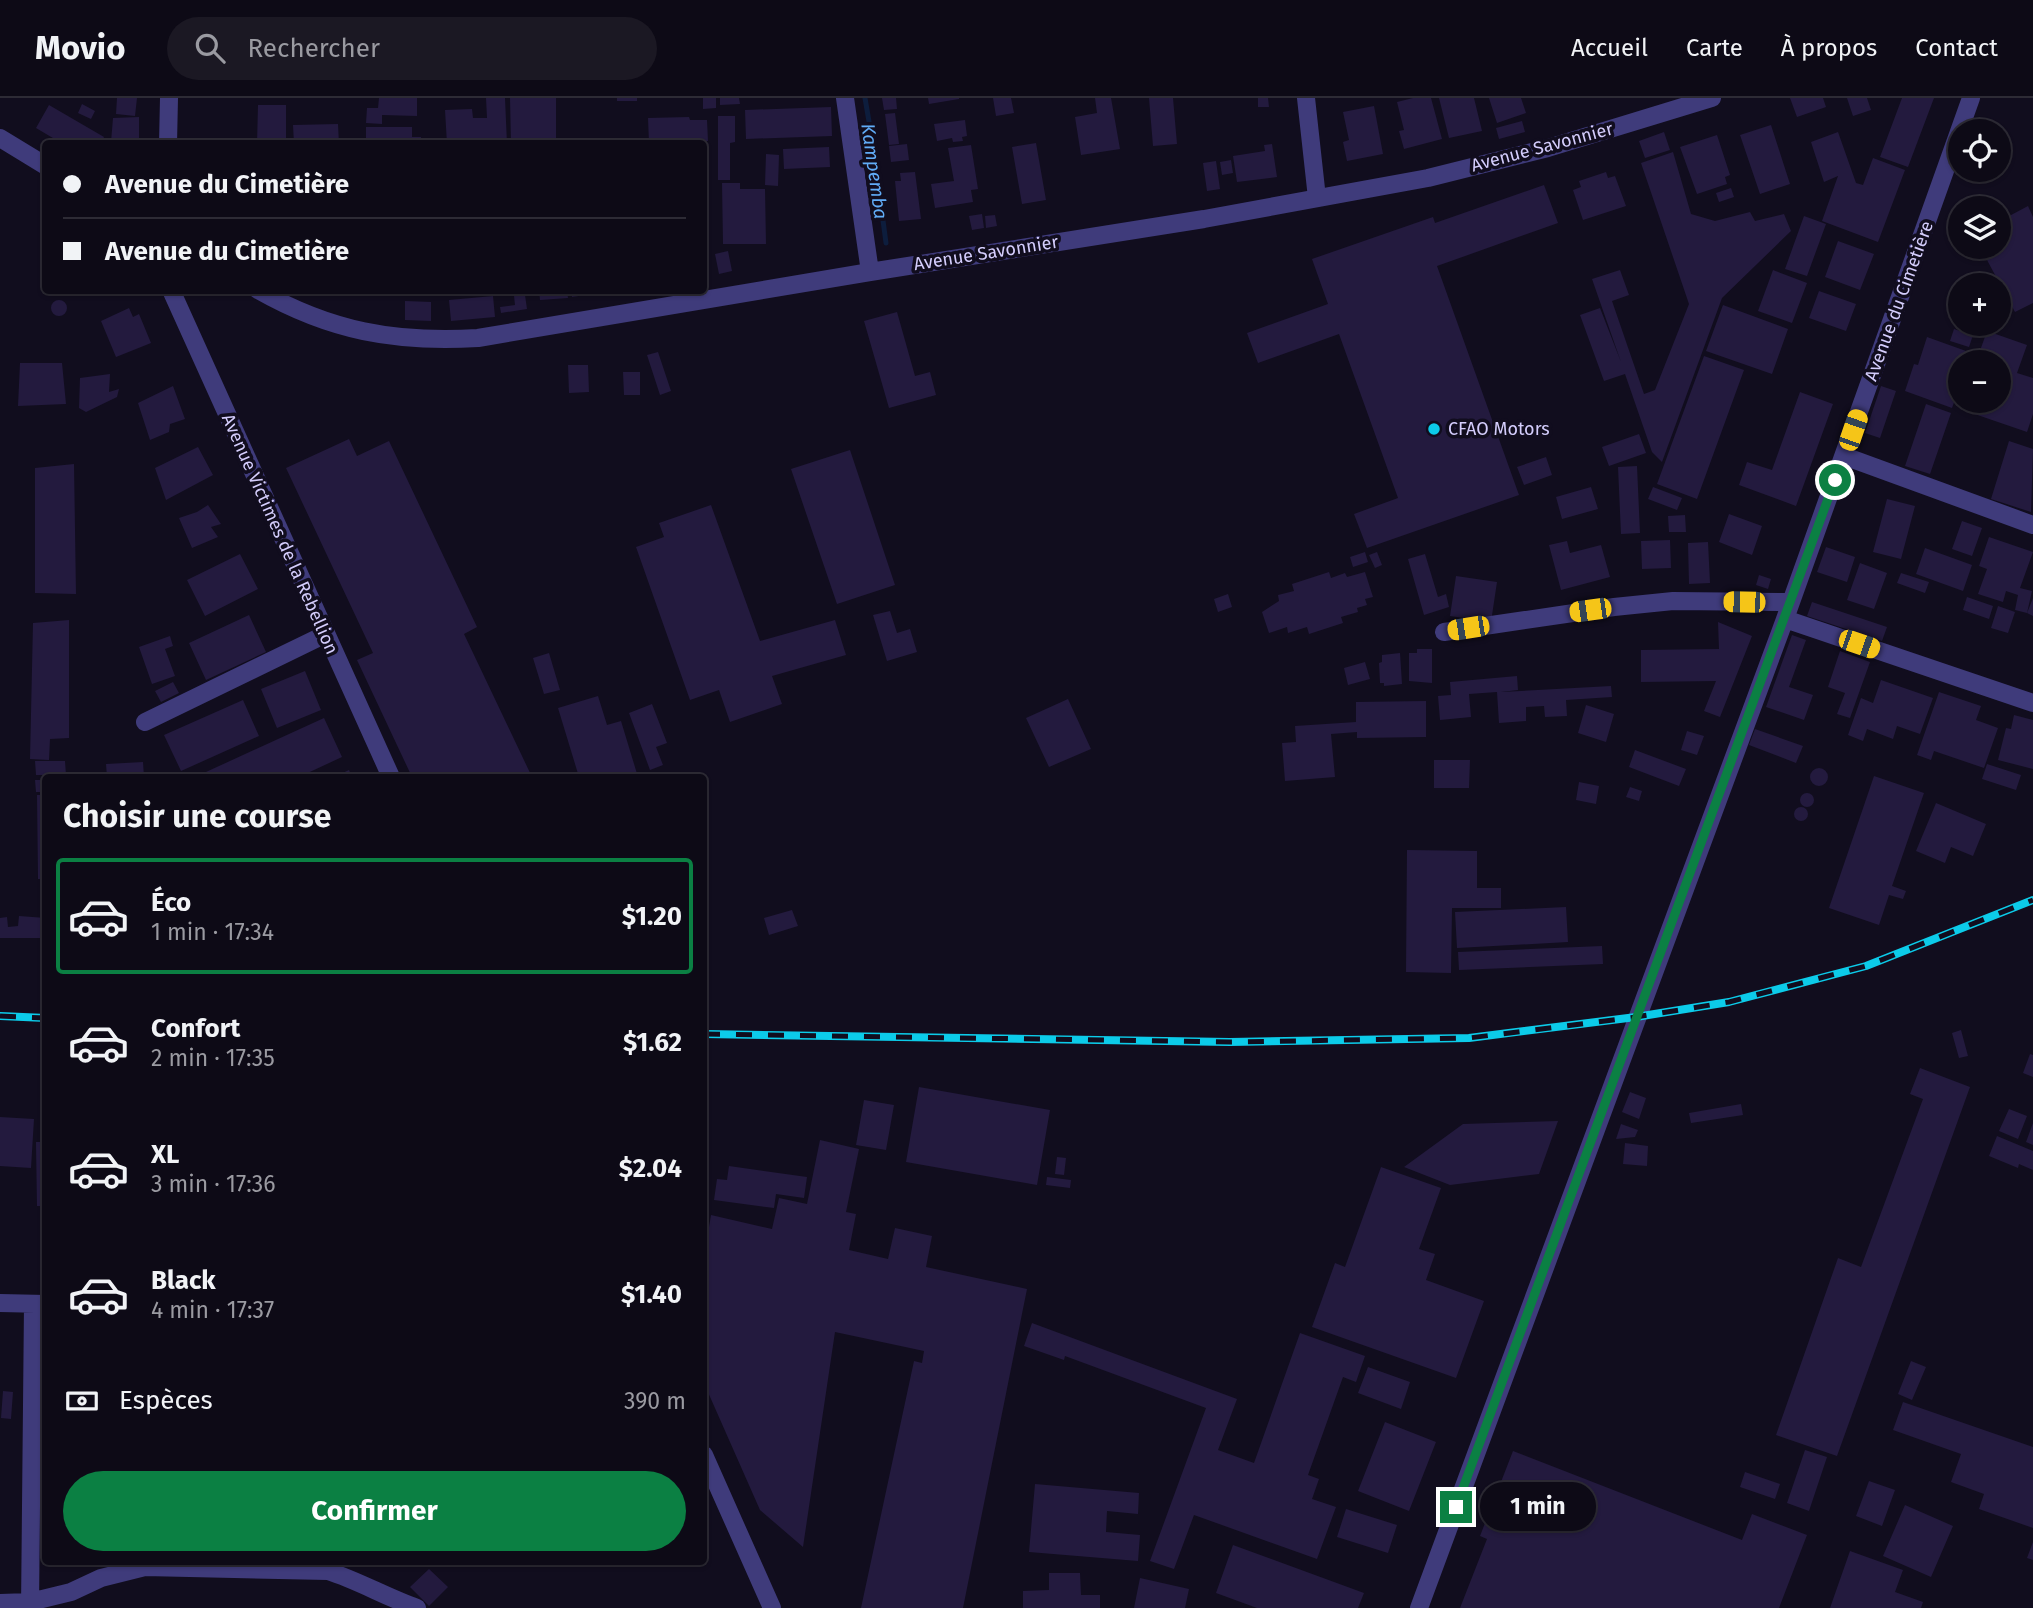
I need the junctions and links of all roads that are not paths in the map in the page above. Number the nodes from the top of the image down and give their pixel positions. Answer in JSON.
{"nodes":[{"id":1,"x":169,"y":98,"type":"edge"},
{"id":2,"x":845,"y":98,"type":"edge"},
{"id":3,"x":1306,"y":98,"type":"edge"},
{"id":4,"x":1712,"y":98,"type":"edge"},
{"id":5,"x":1971,"y":98,"type":"edge"},
{"id":6,"x":0,"y":138,"type":"edge"},
{"id":7,"x":168,"y":140,"type":"edge"},
{"id":8,"x":42,"y":164,"type":"edge"},
{"id":9,"x":1317,"y":198,"type":"junction"},
{"id":10,"x":870,"y":272,"type":"junction"},
{"id":11,"x":173,"y":294,"type":"edge"},
{"id":12,"x":266,"y":294,"type":"edge"},
{"id":13,"x":1844,"y":456,"type":"junction"},
{"id":14,"x":2033,"y":525,"type":"edge"},
{"id":15,"x":1788,"y":611,"type":"junction"},
{"id":16,"x":1444,"y":632,"type":"dead end"},
{"id":17,"x":326,"y":634,"type":"junction"},
{"id":18,"x":2033,"y":703,"type":"edge"},
{"id":19,"x":145,"y":722,"type":"dead end"},
{"id":20,"x":390,"y":774,"type":"edge"},
{"id":21,"x":0,"y":1303,"type":"edge"},
{"id":22,"x":39,"y":1304,"type":"edge"},
{"id":23,"x":707,"y":1462,"type":"edge"},
{"id":24,"x":0,"y":1604,"type":"edge"},
{"id":25,"x":30,"y":1605,"type":"edge"},
{"id":26,"x":417,"y":1608,"type":"edge"},
{"id":27,"x":772,"y":1608,"type":"edge"},
{"id":28,"x":1419,"y":1608,"type":"edge"}],
"edges":[{"from":1,"to":7,"type":"street"},
{"from":2,"to":10,"type":"street"},
{"from":3,"to":9,"type":"street"},
{"from":4,"to":9,"type":"street","name":"Avenue Savonnier"},
{"from":5,"to":13,"type":"street","name":"Avenue du Cimetière"},
{"from":6,"to":8,"type":"street"},
{"from":9,"to":10,"type":"street","name":"Avenue Savonnier"},
{"from":10,"to":12,"type":"street","name":"Avenue Savonnier"},
{"from":11,"to":17,"type":"street","name":"Avenue Victimes de la Rebellion"},
{"from":13,"to":14,"type":"street"},
{"from":13,"to":15,"type":"street","name":"Avenue du Cimetière"},
{"from":15,"to":16,"type":"street"},
{"from":15,"to":18,"type":"street"},
{"from":15,"to":28,"type":"street","name":"Avenue du Cimetière"},
{"from":17,"to":19,"type":"street"},
{"from":17,"to":20,"type":"street","name":"Avenue Victimes de la Rebellion"},
{"from":21,"to":22,"type":"street"},
{"from":22,"to":25,"type":"street"},
{"from":23,"to":27,"type":"street"},
{"from":24,"to":25,"type":"street"},
{"from":25,"to":26,"type":"street"}]}
